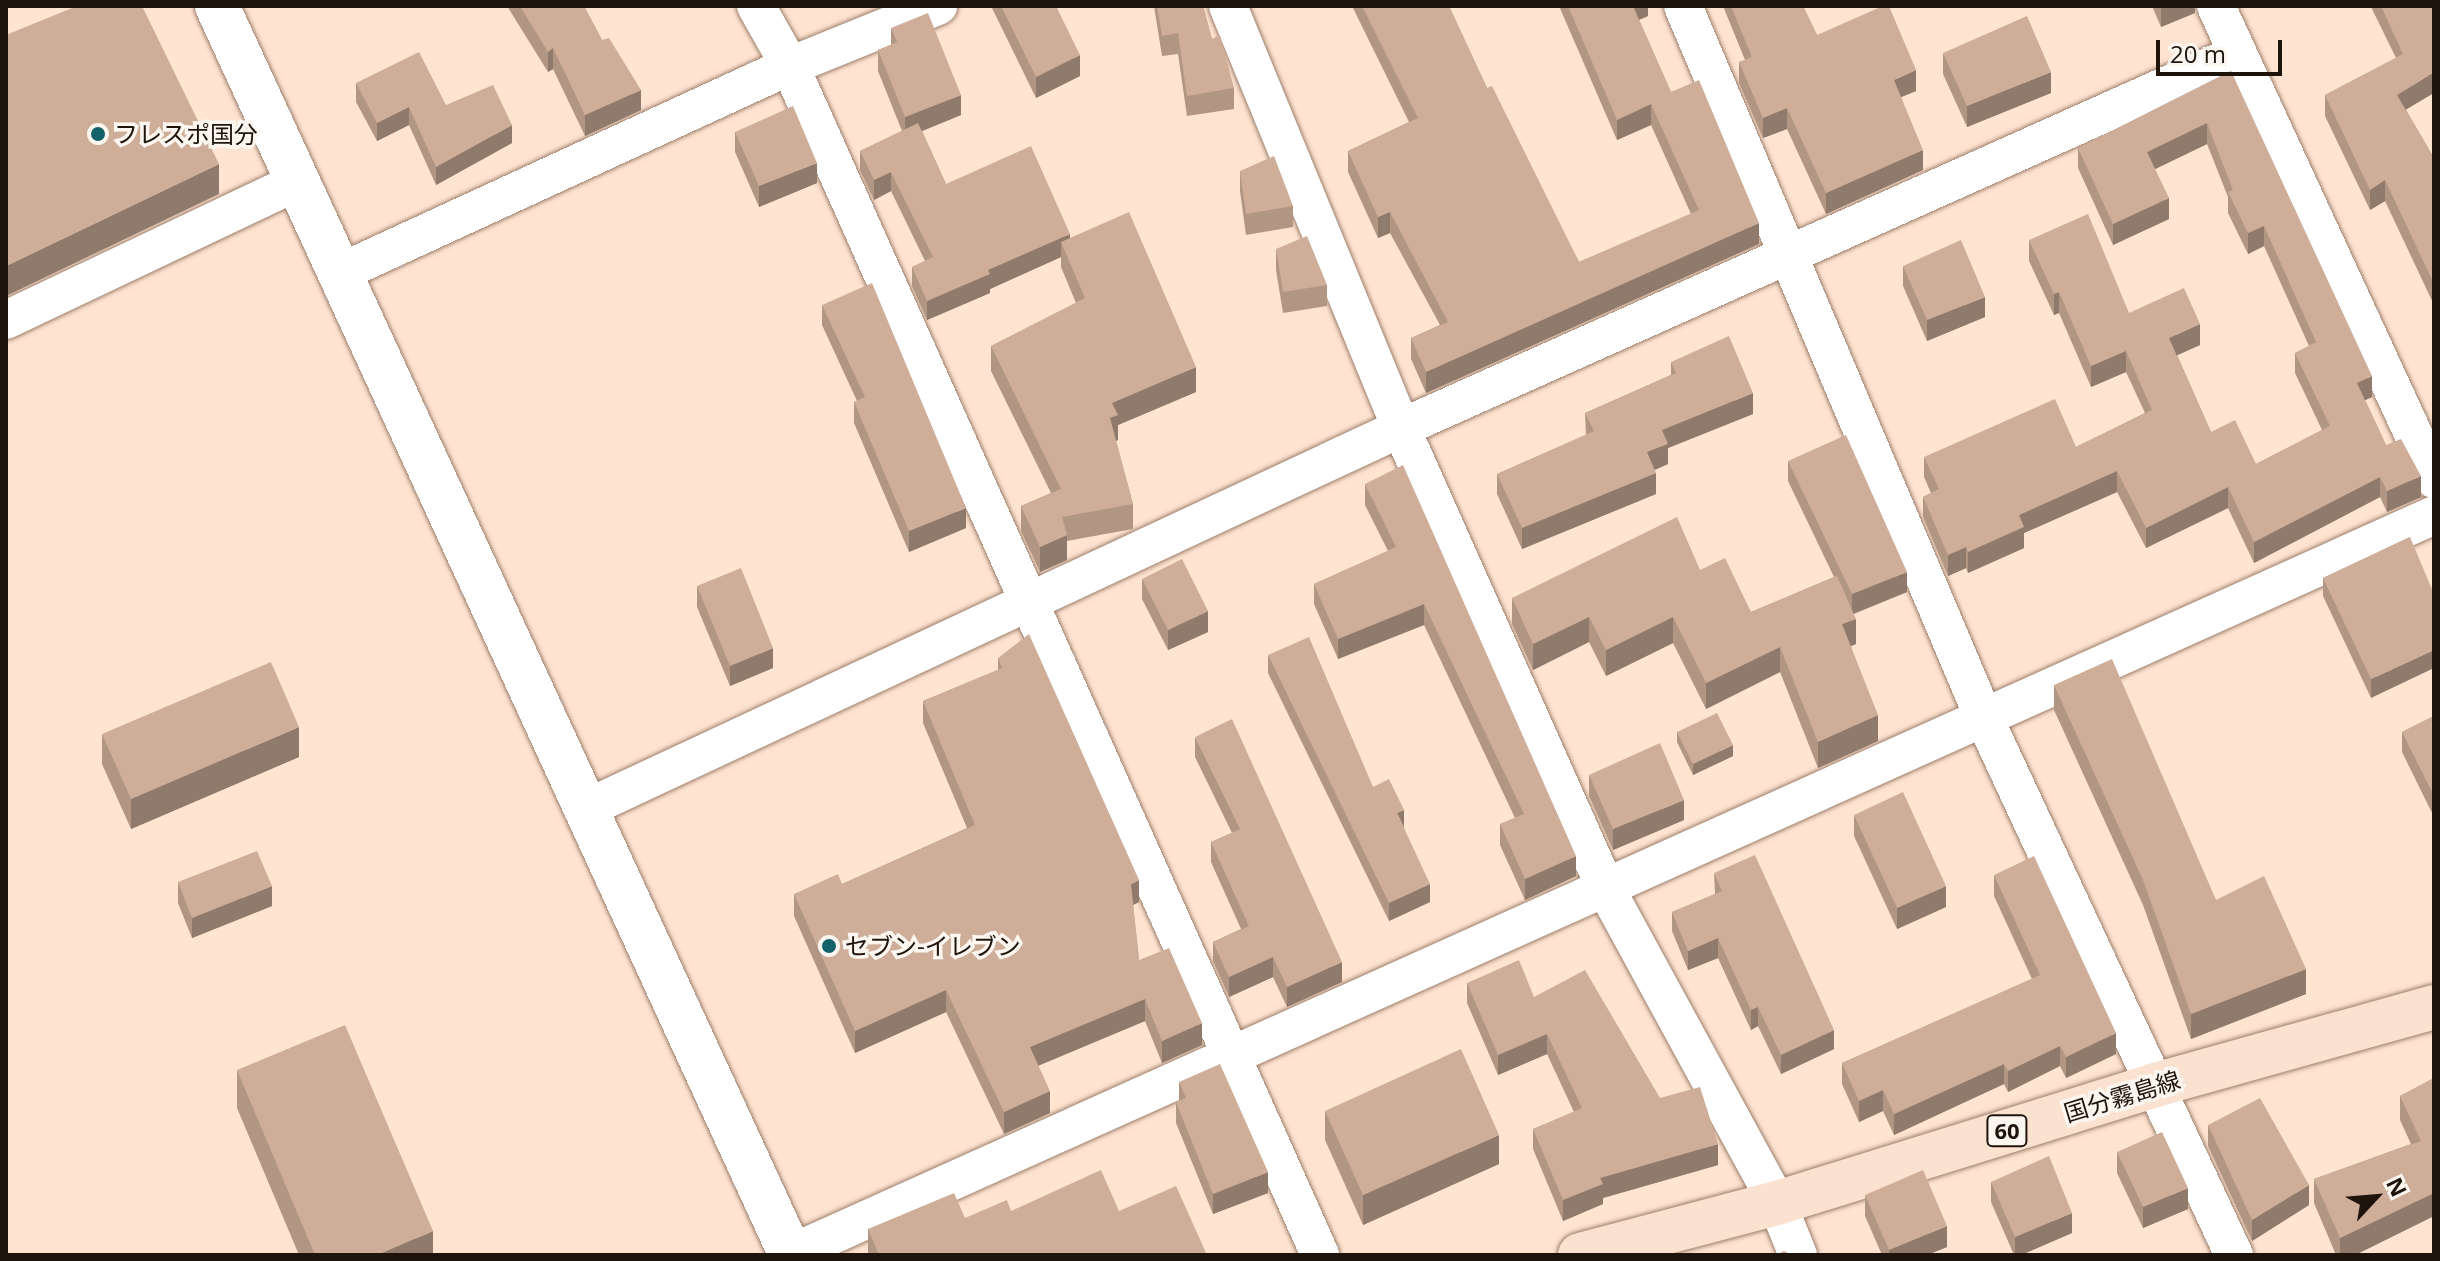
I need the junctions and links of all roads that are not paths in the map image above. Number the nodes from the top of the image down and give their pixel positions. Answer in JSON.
{"nodes":[{"id":1,"x":217,"y":6,"type":"edge"},
{"id":2,"x":756,"y":6,"type":"edge"},
{"id":3,"x":938,"y":6,"type":"edge"},
{"id":4,"x":1228,"y":6,"type":"edge"},
{"id":5,"x":1683,"y":6,"type":"edge"},
{"id":6,"x":2216,"y":6,"type":"edge"},
{"id":7,"x":2237,"y":54,"type":"junction"},
{"id":8,"x":790,"y":66,"type":"junction"},
{"id":9,"x":296,"y":182,"type":"junction"},
{"id":10,"x":1786,"y":260,"type":"junction"},
{"id":11,"x":337,"y":274,"type":"junction"},
{"id":12,"x":6,"y":320,"type":"edge"},
{"id":13,"x":1401,"y":428,"type":"junction"},
{"id":14,"x":2434,"y":479,"type":"edge"},
{"id":15,"x":2434,"y":515,"type":"edge"},
{"id":16,"x":1026,"y":602,"type":"junction"},
{"id":17,"x":1983,"y":716,"type":"junction"},
{"id":18,"x":583,"y":810,"type":"junction"},
{"id":19,"x":1606,"y":889,"type":"junction"},
{"id":20,"x":2434,"y":1007,"type":"edge"},
{"id":21,"x":1229,"y":1053,"type":"junction"},
{"id":22,"x":2155,"y":1085,"type":"junction"},
{"id":23,"x":1777,"y":1203,"type":"junction"},
{"id":24,"x":790,"y":1254,"type":"edge"},
{"id":25,"x":1320,"y":1255,"type":"edge"},
{"id":26,"x":1580,"y":1255,"type":"edge"},
{"id":27,"x":1798,"y":1255,"type":"edge"},
{"id":28,"x":2234,"y":1255,"type":"edge"}],
"edges":[{"from":1,"to":9,"type":"street"},
{"from":2,"to":8,"type":"street"},
{"from":3,"to":8,"type":"street"},
{"from":4,"to":13,"type":"street"},
{"from":5,"to":10,"type":"street"},
{"from":6,"to":7,"type":"street"},
{"from":7,"to":10,"type":"street"},
{"from":7,"to":14,"type":"street"},
{"from":8,"to":11,"type":"street"},
{"from":8,"to":16,"type":"street"},
{"from":9,"to":11,"type":"street"},
{"from":9,"to":12,"type":"street"},
{"from":10,"to":13,"type":"street"},
{"from":10,"to":17,"type":"street"},
{"from":11,"to":18,"type":"street"},
{"from":13,"to":16,"type":"street"},
{"from":13,"to":19,"type":"street"},
{"from":15,"to":17,"type":"street"},
{"from":16,"to":18,"type":"street"},
{"from":16,"to":21,"type":"street"},
{"from":17,"to":19,"type":"street"},
{"from":17,"to":22,"type":"street"},
{"from":18,"to":24,"type":"street"},
{"from":19,"to":21,"type":"street"},
{"from":19,"to":23,"type":"street"},
{"from":20,"to":22,"type":"main road","name":"国分霧島線","number":"60"},
{"from":21,"to":24,"type":"street"},
{"from":21,"to":25,"type":"street"},
{"from":22,"to":23,"type":"main road","name":"国分霧島線","number":"60"},
{"from":22,"to":28,"type":"street"},
{"from":23,"to":26,"type":"main road","name":"国分霧島線","number":"60"},
{"from":23,"to":27,"type":"street"}]}
